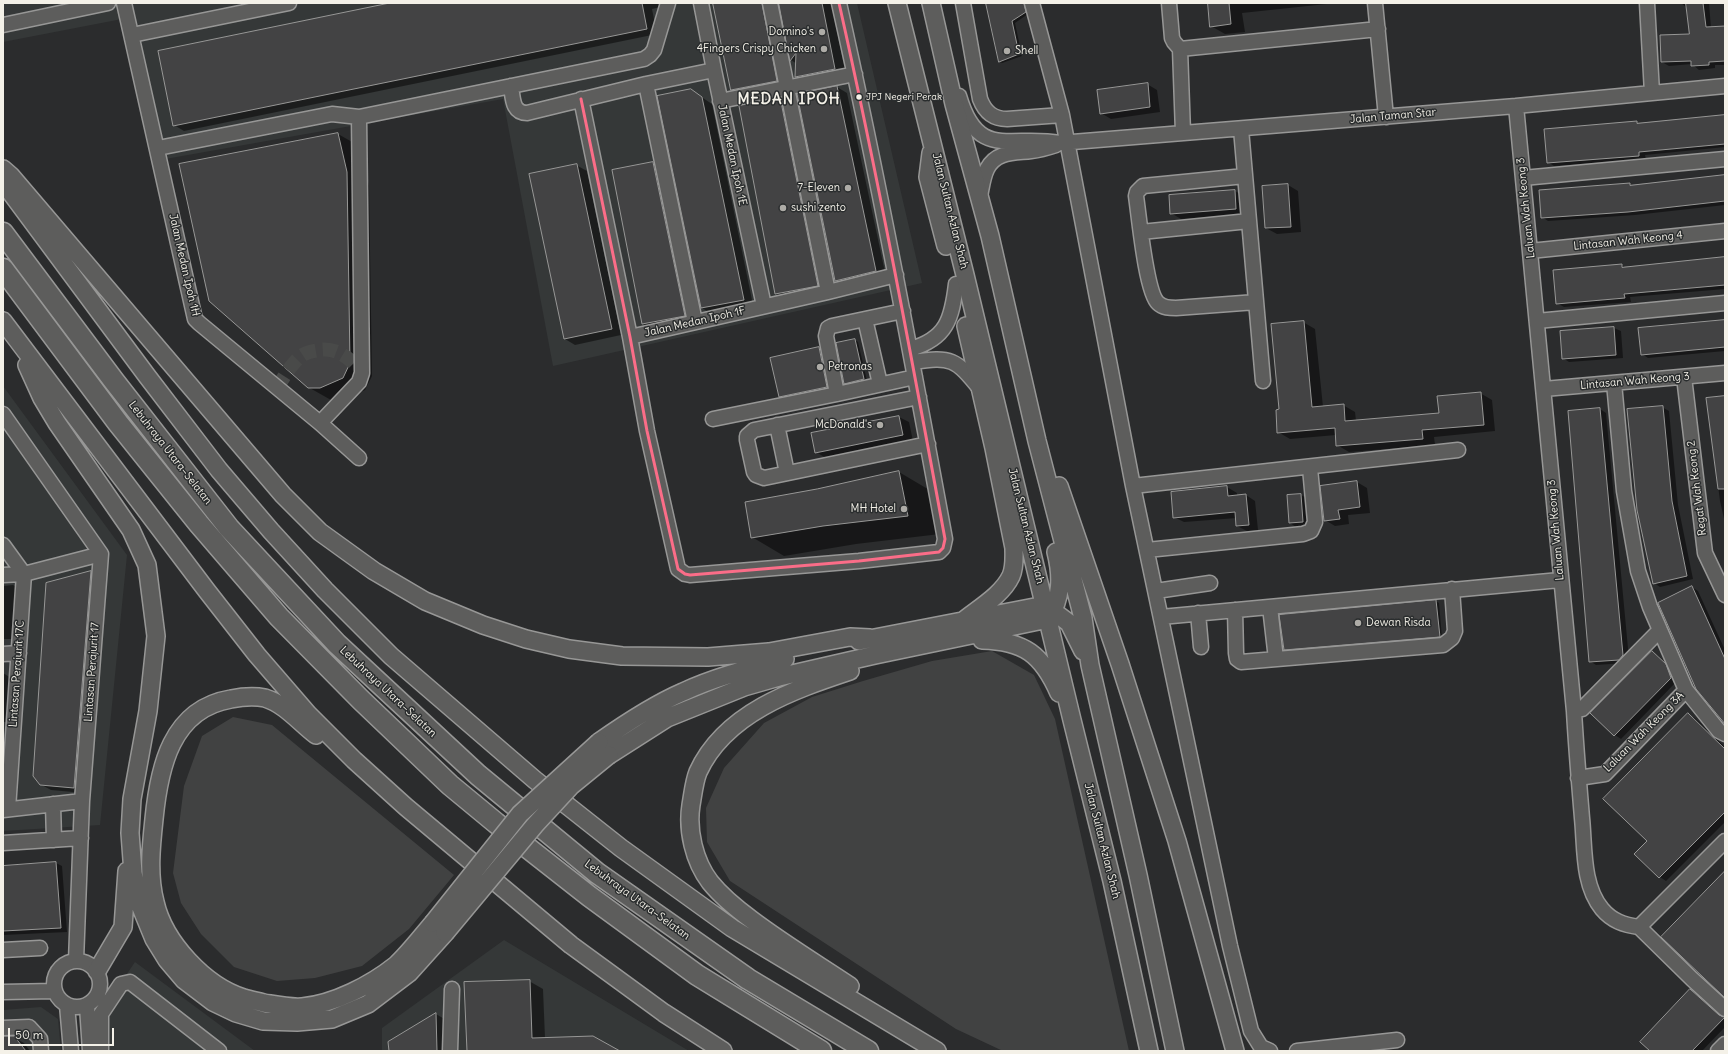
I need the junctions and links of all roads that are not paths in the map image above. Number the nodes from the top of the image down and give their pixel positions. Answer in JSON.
{"nodes":[{"id":1,"x":108,"y":3,"type":"edge"},
{"id":2,"x":124,"y":3,"type":"edge"},
{"id":3,"x":289,"y":3,"type":"edge"},
{"id":4,"x":668,"y":3,"type":"edge"},
{"id":5,"x":701,"y":3,"type":"edge"},
{"id":6,"x":770,"y":3,"type":"edge"},
{"id":7,"x":839,"y":3,"type":"edge"},
{"id":8,"x":897,"y":3,"type":"edge"},
{"id":9,"x":931,"y":3,"type":"edge"},
{"id":10,"x":963,"y":3,"type":"edge"},
{"id":11,"x":1032,"y":3,"type":"edge"},
{"id":12,"x":1169,"y":3,"type":"edge"},
{"id":13,"x":1375,"y":3,"type":"edge"},
{"id":14,"x":1647,"y":3,"type":"edge"},
{"id":15,"x":3,"y":25,"type":"edge"},
{"id":16,"x":1378,"y":29,"type":"junction"},
{"id":17,"x":132,"y":35,"type":"junction"},
{"id":18,"x":1180,"y":48,"type":"junction"},
{"id":19,"x":944,"y":63,"type":"junction"},
{"id":20,"x":714,"y":70,"type":"junction"},
{"id":21,"x":855,"y":74,"type":"junction"},
{"id":22,"x":646,"y":84,"type":"junction"},
{"id":23,"x":511,"y":86,"type":"junction"},
{"id":24,"x":1725,"y":86,"type":"edge"},
{"id":25,"x":787,"y":88,"type":"junction"},
{"id":26,"x":1652,"y":93,"type":"junction"},
{"id":27,"x":581,"y":99,"type":"junction"},
{"id":28,"x":720,"y":101,"type":"junction"},
{"id":29,"x":1516,"y":106,"type":"junction"},
{"id":30,"x":1062,"y":115,"type":"junction"},
{"id":31,"x":1386,"y":117,"type":"junction"},
{"id":32,"x":359,"y":118,"type":"junction"},
{"id":33,"x":1241,"y":129,"type":"junction"},
{"id":34,"x":1183,"y":133,"type":"junction"},
{"id":35,"x":1064,"y":143,"type":"junction"},
{"id":36,"x":933,"y":144,"type":"junction"},
{"id":37,"x":158,"y":148,"type":"junction"},
{"id":38,"x":1725,"y":159,"type":"edge"},
{"id":39,"x":3,"y":169,"type":"edge"},
{"id":40,"x":1245,"y":176,"type":"junction"},
{"id":41,"x":1523,"y":178,"type":"junction"},
{"id":42,"x":3,"y":182,"type":"edge"},
{"id":43,"x":980,"y":196,"type":"junction"},
{"id":44,"x":1249,"y":221,"type":"junction"},
{"id":45,"x":1725,"y":231,"type":"edge"},
{"id":46,"x":1141,"y":232,"type":"junction"},
{"id":47,"x":3,"y":233,"type":"edge"},
{"id":48,"x":1530,"y":251,"type":"junction"},
{"id":49,"x":3,"y":269,"type":"edge"},
{"id":50,"x":896,"y":275,"type":"junction"},
{"id":51,"x":956,"y":284,"type":"junction"},
{"id":52,"x":828,"y":292,"type":"junction"},
{"id":53,"x":1256,"y":302,"type":"junction"},
{"id":54,"x":1725,"y":303,"type":"edge"},
{"id":55,"x":764,"y":306,"type":"junction"},
{"id":56,"x":903,"y":311,"type":"junction"},
{"id":57,"x":866,"y":319,"type":"junction"},
{"id":58,"x":1537,"y":321,"type":"junction"},
{"id":59,"x":3,"y":322,"type":"edge"},
{"id":60,"x":695,"y":322,"type":"junction"},
{"id":61,"x":630,"y":337,"type":"junction"},
{"id":62,"x":15,"y":338,"type":"junction"},
{"id":63,"x":911,"y":356,"type":"junction"},
{"id":64,"x":1725,"y":373,"type":"edge"},
{"id":65,"x":915,"y":377,"type":"junction"},
{"id":66,"x":1684,"y":377,"type":"junction"},
{"id":67,"x":1263,"y":381,"type":"dead end"},
{"id":68,"x":1614,"y":383,"type":"junction"},
{"id":69,"x":880,"y":384,"type":"junction"},
{"id":70,"x":980,"y":389,"type":"junction"},
{"id":71,"x":1544,"y":389,"type":"junction"},
{"id":72,"x":837,"y":394,"type":"junction"},
{"id":73,"x":919,"y":396,"type":"junction"},
{"id":74,"x":3,"y":414,"type":"edge"},
{"id":75,"x":713,"y":419,"type":"dead end"},
{"id":76,"x":320,"y":423,"type":"junction"},
{"id":77,"x":777,"y":425,"type":"junction"},
{"id":78,"x":1036,"y":441,"type":"junction"},
{"id":79,"x":928,"y":444,"type":"junction"},
{"id":80,"x":1458,"y":450,"type":"dead end"},
{"id":81,"x":358,"y":458,"type":"dead end"},
{"id":82,"x":1310,"y":468,"type":"junction"},
{"id":83,"x":787,"y":473,"type":"junction"},
{"id":84,"x":1134,"y":486,"type":"junction"},
{"id":85,"x":3,"y":545,"type":"edge"},
{"id":86,"x":1147,"y":550,"type":"junction"},
{"id":87,"x":101,"y":554,"type":"junction"},
{"id":88,"x":24,"y":574,"type":"junction"},
{"id":89,"x":3,"y":575,"type":"edge"},
{"id":90,"x":1060,"y":579,"type":"junction"},
{"id":91,"x":1560,"y":580,"type":"junction"},
{"id":92,"x":1039,"y":582,"type":"junction"},
{"id":93,"x":1210,"y":584,"type":"dead end"},
{"id":94,"x":1452,"y":589,"type":"junction"},
{"id":95,"x":1156,"y":591,"type":"junction"},
{"id":96,"x":1725,"y":595,"type":"edge"},
{"id":97,"x":1270,"y":606,"type":"junction"},
{"id":98,"x":1235,"y":610,"type":"junction"},
{"id":99,"x":1049,"y":612,"type":"junction"},
{"id":100,"x":1198,"y":613,"type":"junction"},
{"id":101,"x":1161,"y":617,"type":"junction"},
{"id":102,"x":962,"y":622,"type":"junction"},
{"id":103,"x":1660,"y":630,"type":"junction"},
{"id":104,"x":870,"y":638,"type":"junction"},
{"id":105,"x":954,"y":640,"type":"junction"},
{"id":106,"x":1201,"y":647,"type":"dead end"},
{"id":107,"x":19,"y":653,"type":"junction"},
{"id":108,"x":3,"y":654,"type":"edge"},
{"id":109,"x":875,"y":655,"type":"junction"},
{"id":110,"x":1276,"y":660,"type":"junction"},
{"id":111,"x":1090,"y":665,"type":"junction"},
{"id":112,"x":1686,"y":690,"type":"junction"},
{"id":113,"x":1574,"y":711,"type":"junction"},
{"id":114,"x":1072,"y":720,"type":"junction"},
{"id":115,"x":8,"y":728,"type":"edge"},
{"id":116,"x":1725,"y":734,"type":"edge"},
{"id":117,"x":354,"y":760,"type":"junction"},
{"id":118,"x":1578,"y":778,"type":"junction"},
{"id":119,"x":82,"y":800,"type":"junction"},
{"id":120,"x":53,"y":804,"type":"junction"},
{"id":121,"x":5,"y":809,"type":"edge"},
{"id":122,"x":130,"y":833,"type":"junction"},
{"id":123,"x":81,"y":838,"type":"junction"},
{"id":124,"x":54,"y":840,"type":"junction"},
{"id":125,"x":1725,"y":841,"type":"edge"},
{"id":126,"x":3,"y":843,"type":"edge"},
{"id":127,"x":1639,"y":927,"type":"junction"},
{"id":128,"x":439,"y":928,"type":"junction"},
{"id":129,"x":40,"y":948,"type":"dead end"},
{"id":130,"x":3,"y":950,"type":"edge"},
{"id":131,"x":76,"y":961,"type":"junction"},
{"id":132,"x":96,"y":971,"type":"junction"},
{"id":133,"x":3,"y":983,"type":"edge"},
{"id":134,"x":54,"y":986,"type":"junction"},
{"id":135,"x":452,"y":989,"type":"dead end"},
{"id":136,"x":3,"y":992,"type":"edge"},
{"id":137,"x":67,"y":1005,"type":"junction"},
{"id":138,"x":87,"y":1006,"type":"junction"},
{"id":139,"x":1725,"y":1009,"type":"edge"},
{"id":140,"x":5,"y":1025,"type":"edge"},
{"id":141,"x":1251,"y":1031,"type":"junction"},
{"id":142,"x":1397,"y":1040,"type":"dead end"},
{"id":143,"x":1233,"y":1043,"type":"edge"},
{"id":144,"x":1725,"y":1044,"type":"edge"},
{"id":145,"x":73,"y":1049,"type":"edge"},
{"id":146,"x":41,"y":1051,"type":"edge"},
{"id":147,"x":90,"y":1051,"type":"edge"},
{"id":148,"x":101,"y":1051,"type":"edge"},
{"id":149,"x":219,"y":1051,"type":"edge"},
{"id":150,"x":450,"y":1051,"type":"edge"},
{"id":151,"x":723,"y":1051,"type":"edge"},
{"id":152,"x":821,"y":1051,"type":"edge"},
{"id":153,"x":868,"y":1051,"type":"edge"},
{"id":154,"x":937,"y":1051,"type":"edge"},
{"id":155,"x":940,"y":1051,"type":"edge"},
{"id":156,"x":1149,"y":1051,"type":"edge"},
{"id":157,"x":1175,"y":1051,"type":"edge"},
{"id":158,"x":1270,"y":1051,"type":"edge"},
{"id":159,"x":1297,"y":1051,"type":"edge"},
{"id":160,"x":1718,"y":1051,"type":"edge"}],
"edges":[{"from":1,"to":15,"type":"street"},
{"from":2,"to":17,"type":"street","name":"Jalan Medan Ipoh 1H"},
{"from":3,"to":17,"type":"street"},
{"from":4,"to":23,"type":"street"},
{"from":5,"to":20,"type":"street","name":"Jalan Medan Ipoh 1E"},
{"from":6,"to":25,"type":"street"},
{"from":7,"to":21,"type":"street"},
{"from":8,"to":36,"type":"main road","name":"Jalan Sultan Azlan Shah"},
{"from":9,"to":19,"type":"main road"},
{"from":10,"to":30,"type":"street"},
{"from":11,"to":30,"type":"street"},
{"from":12,"to":18,"type":"street"},
{"from":13,"to":16,"type":"street"},
{"from":14,"to":26,"type":"street"},
{"from":16,"to":18,"type":"street"},
{"from":16,"to":31,"type":"street"},
{"from":17,"to":37,"type":"street","name":"Jalan Medan Ipoh 1H"},
{"from":18,"to":34,"type":"street"},
{"from":19,"to":35,"type":"street","name":"Jalan Taman Star"},
{"from":19,"to":43,"type":"main road"},
{"from":19,"to":90,"type":"main road"},
{"from":20,"to":22,"type":"street"},
{"from":20,"to":28,"type":"street","name":"Jalan Medan Ipoh 1E"},
{"from":21,"to":25,"type":"street"},
{"from":21,"to":50,"type":"street"},
{"from":22,"to":27,"type":"street"},
{"from":22,"to":60,"type":"street"},
{"from":23,"to":27,"type":"street"},
{"from":23,"to":32,"type":"street"},
{"from":24,"to":26,"type":"street","name":"Jalan Taman Star"},
{"from":25,"to":28,"type":"street"},
{"from":25,"to":52,"type":"street"},
{"from":26,"to":29,"type":"street","name":"Jalan Taman Star"},
{"from":27,"to":61,"type":"street","name":"Jalan Medan Ipoh 1F"},
{"from":28,"to":55,"type":"street","name":"Jalan Medan Ipoh 1E"},
{"from":29,"to":31,"type":"street","name":"Jalan Taman Star"},
{"from":29,"to":41,"type":"street","name":"Laluan Wah Keong 3"},
{"from":30,"to":35,"type":"street"},
{"from":31,"to":33,"type":"street","name":"Jalan Taman Star"},
{"from":32,"to":37,"type":"street"},
{"from":32,"to":76,"type":"street"},
{"from":33,"to":34,"type":"street","name":"Jalan Taman Star"},
{"from":33,"to":40,"type":"street"},
{"from":34,"to":35,"type":"street","name":"Jalan Taman Star"},
{"from":35,"to":43,"type":"street","name":"Jalan Taman Star"},
{"from":35,"to":84,"type":"street"},
{"from":36,"to":51,"type":"main road"},
{"from":36,"to":92,"type":"main road","name":"Jalan Sultan Azlan Shah"},
{"from":37,"to":76,"type":"street","name":"Jalan Medan Ipoh 1H"},
{"from":38,"to":41,"type":"street"},
{"from":39,"to":104,"type":"main road"},
{"from":40,"to":44,"type":"street"},
{"from":40,"to":46,"type":"street"},
{"from":41,"to":48,"type":"street","name":"Laluan Wah Keong 3"},
{"from":42,"to":154,"type":"main road"},
{"from":43,"to":78,"type":"main road"},
{"from":44,"to":46,"type":"street"},
{"from":44,"to":53,"type":"street"},
{"from":45,"to":48,"type":"street","name":"Lintasan Wah Keong 4"},
{"from":46,"to":53,"type":"street"},
{"from":47,"to":153,"type":"highway","name":"Lebuhraya Utara–Selatan"},
{"from":48,"to":58,"type":"street","name":"Laluan Wah Keong 3"},
{"from":49,"to":152,"type":"highway","name":"Lebuhraya Utara–Selatan"},
{"from":50,"to":52,"type":"street","name":"Jalan Medan Ipoh 1F"},
{"from":50,"to":56,"type":"street"},
{"from":51,"to":63,"type":"street"},
{"from":51,"to":70,"type":"main road"},
{"from":52,"to":55,"type":"street","name":"Jalan Medan Ipoh 1F"},
{"from":53,"to":67,"type":"street"},
{"from":54,"to":58,"type":"street"},
{"from":55,"to":60,"type":"street","name":"Jalan Medan Ipoh 1F"},
{"from":56,"to":57,"type":"street"},
{"from":56,"to":63,"type":"street"},
{"from":57,"to":69,"type":"street"},
{"from":57,"to":72,"type":"street"},
{"from":58,"to":71,"type":"street","name":"Laluan Wah Keong 3"},
{"from":59,"to":62,"type":"main road"},
{"from":60,"to":61,"type":"street","name":"Jalan Medan Ipoh 1F"},
{"from":61,"to":79,"type":"street"},
{"from":62,"to":117,"type":"main road"},
{"from":62,"to":122,"type":"main road"},
{"from":63,"to":65,"type":"street"},
{"from":63,"to":70,"type":"street"},
{"from":64,"to":66,"type":"street","name":"Lintasan Wah Keong 3"},
{"from":65,"to":69,"type":"street"},
{"from":65,"to":73,"type":"street"},
{"from":66,"to":68,"type":"street","name":"Lintasan Wah Keong 3"},
{"from":66,"to":96,"type":"street","name":"Regat Wah Keong 2"},
{"from":68,"to":71,"type":"street","name":"Lintasan Wah Keong 3"},
{"from":68,"to":103,"type":"street"},
{"from":69,"to":72,"type":"street"},
{"from":70,"to":102,"type":"main road"},
{"from":71,"to":91,"type":"street","name":"Laluan Wah Keong 3"},
{"from":72,"to":75,"type":"street"},
{"from":73,"to":77,"type":"street"},
{"from":73,"to":79,"type":"street"},
{"from":74,"to":87,"type":"street"},
{"from":76,"to":81,"type":"street","name":"Jalan Medan Ipoh 1H"},
{"from":77,"to":83,"type":"street"},
{"from":77,"to":83,"type":"street"},
{"from":78,"to":111,"type":"main road"},
{"from":78,"to":143,"type":"main road"},
{"from":79,"to":83,"type":"street"},
{"from":80,"to":82,"type":"street"},
{"from":82,"to":84,"type":"street"},
{"from":82,"to":86,"type":"street"},
{"from":84,"to":86,"type":"street"},
{"from":85,"to":88,"type":"street"},
{"from":86,"to":95,"type":"street"},
{"from":87,"to":88,"type":"street"},
{"from":87,"to":119,"type":"street","name":"Lintasan Perajurit 17"},
{"from":88,"to":89,"type":"street"},
{"from":88,"to":107,"type":"street","name":"Lintasan Perajurit 17C"},
{"from":90,"to":92,"type":"main road"},
{"from":90,"to":99,"type":"main road"},
{"from":91,"to":94,"type":"street"},
{"from":91,"to":113,"type":"street","name":"Laluan Wah Keong 3"},
{"from":92,"to":99,"type":"main road","name":"Jalan Sultan Azlan Shah"},
{"from":93,"to":95,"type":"street"},
{"from":94,"to":97,"type":"street"},
{"from":94,"to":110,"type":"street"},
{"from":95,"to":101,"type":"street"},
{"from":97,"to":98,"type":"street"},
{"from":97,"to":110,"type":"street"},
{"from":98,"to":100,"type":"street"},
{"from":98,"to":110,"type":"street"},
{"from":99,"to":102,"type":"main road"},
{"from":99,"to":105,"type":"main road"},
{"from":99,"to":111,"type":"main road"},
{"from":99,"to":114,"type":"main road","name":"Jalan Sultan Azlan Shah"},
{"from":100,"to":101,"type":"street"},
{"from":100,"to":106,"type":"street"},
{"from":101,"to":141,"type":"street"},
{"from":102,"to":104,"type":"main road"},
{"from":103,"to":112,"type":"street"},
{"from":103,"to":113,"type":"street"},
{"from":104,"to":128,"type":"main road","bridge":true},
{"from":105,"to":109,"type":"main road"},
{"from":105,"to":114,"type":"main road"},
{"from":107,"to":108,"type":"street"},
{"from":107,"to":115,"type":"street","name":"Lintasan Perajurit 17C"},
{"from":109,"to":128,"type":"main road","bridge":true},
{"from":109,"to":155,"type":"main road"},
{"from":111,"to":157,"type":"main road"},
{"from":112,"to":116,"type":"street"},
{"from":112,"to":118,"type":"street","name":"Laluan Wah Keong 3A"},
{"from":113,"to":118,"type":"street","name":"Laluan Wah Keong 3"},
{"from":114,"to":156,"type":"main road","name":"Jalan Sultan Azlan Shah"},
{"from":115,"to":121,"type":"street","name":"Lintasan Perajurit 17C"},
{"from":117,"to":128,"type":"main road"},
{"from":117,"to":151,"type":"main road"},
{"from":118,"to":127,"type":"street","name":"Laluan Wah Keong 3"},
{"from":119,"to":120,"type":"street"},
{"from":119,"to":123,"type":"street","name":"Lintasan Perajurit 17"},
{"from":120,"to":121,"type":"street"},
{"from":120,"to":124,"type":"street"},
{"from":122,"to":128,"type":"main road"},
{"from":122,"to":132,"type":"main road"},
{"from":123,"to":124,"type":"street"},
{"from":123,"to":131,"type":"street","name":"Lintasan Perajurit 17"},
{"from":124,"to":126,"type":"street"},
{"from":125,"to":127,"type":"street"},
{"from":127,"to":139,"type":"street"},
{"from":129,"to":130,"type":"street"},
{"from":131,"to":132,"type":"street"},
{"from":131,"to":134,"type":"street"},
{"from":132,"to":138,"type":"street"},
{"from":133,"to":134,"type":"street"},
{"from":134,"to":136,"type":"street"},
{"from":134,"to":137,"type":"street"},
{"from":135,"to":150,"type":"street"},
{"from":137,"to":138,"type":"street"},
{"from":137,"to":145,"type":"street"},
{"from":138,"to":147,"type":"street"},
{"from":140,"to":146,"type":"street"},
{"from":141,"to":143,"type":"street"},
{"from":141,"to":158,"type":"street"},
{"from":142,"to":159,"type":"street"},
{"from":144,"to":160,"type":"street"},
{"from":148,"to":149,"type":"street"}]}
